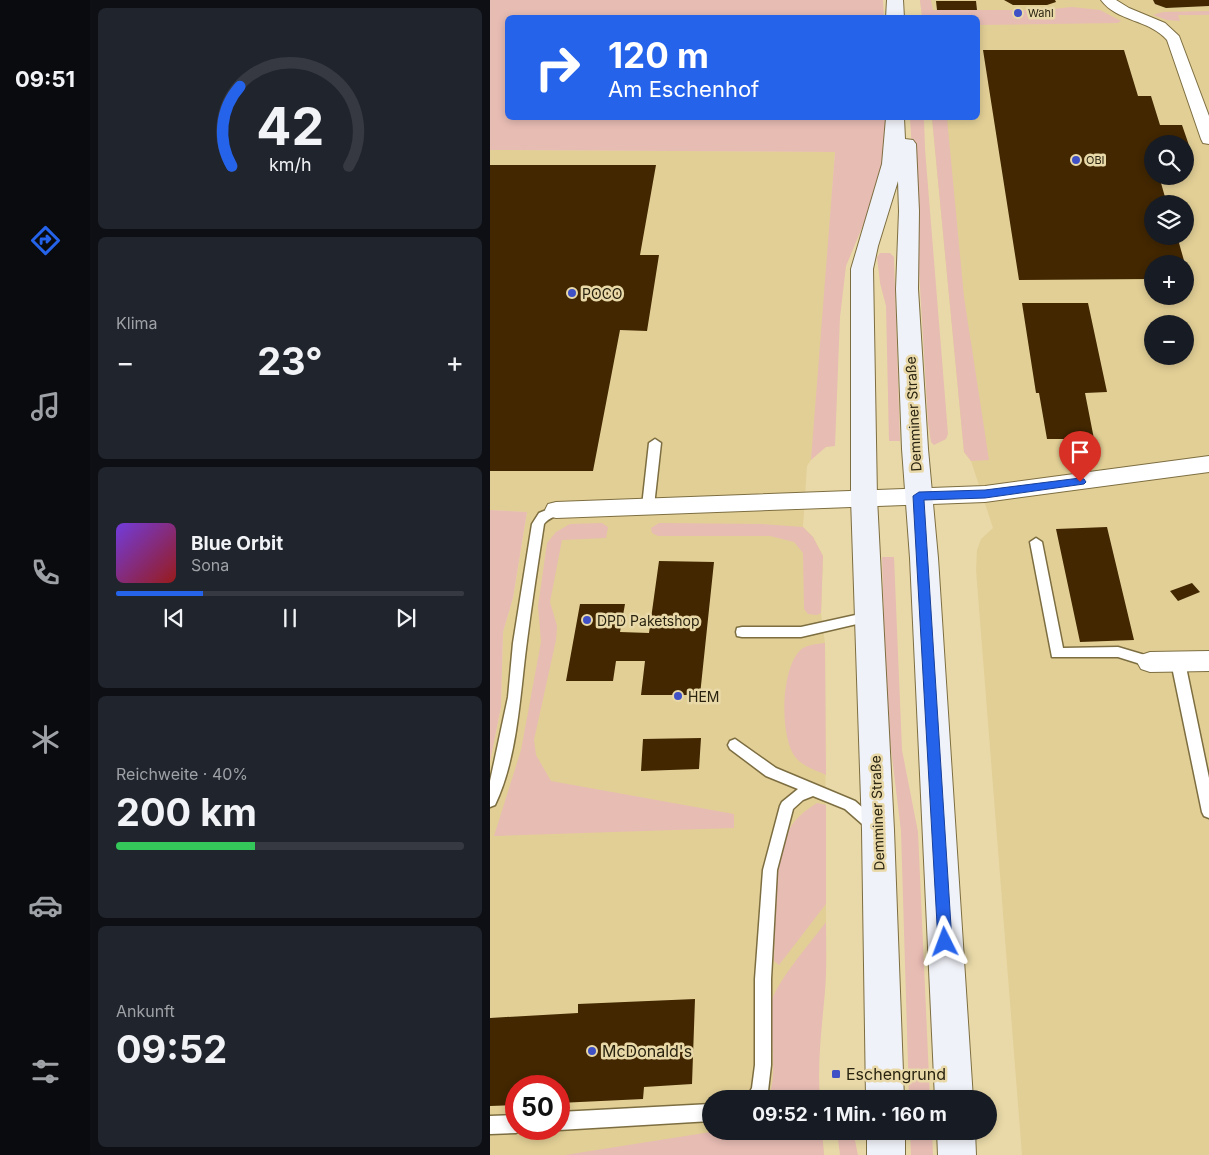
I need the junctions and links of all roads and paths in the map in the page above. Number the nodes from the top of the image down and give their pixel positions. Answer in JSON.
{"nodes":[{"id":1,"x":895,"y":0,"type":"edge"},
{"id":2,"x":1108,"y":0,"type":"edge"},
{"id":3,"x":896,"y":15,"type":"edge"},
{"id":4,"x":895,"y":120,"type":"edge"},
{"id":5,"x":904,"y":120,"type":"edge"},
{"id":6,"x":1209,"y":139,"type":"edge"},
{"id":7,"x":655,"y":443,"type":"dead end"},
{"id":8,"x":1209,"y":464,"type":"edge"},
{"id":9,"x":919,"y":496,"type":"junction"},
{"id":10,"x":864,"y":498,"type":"junction"},
{"id":11,"x":648,"y":506,"type":"junction"},
{"id":12,"x":556,"y":510,"type":"joint"},
{"id":13,"x":1036,"y":542,"type":"dead end"},
{"id":14,"x":869,"y":617,"type":"junction"},
{"id":15,"x":742,"y":632,"type":"dead end"},
{"id":16,"x":1209,"y":661,"type":"edge"},
{"id":17,"x":1150,"y":662,"type":"joint"},
{"id":18,"x":1178,"y":662,"type":"junction"},
{"id":19,"x":735,"y":745,"type":"dead end"},
{"id":20,"x":813,"y":789,"type":"junction"},
{"id":21,"x":490,"y":801,"type":"edge"},
{"id":22,"x":1209,"y":812,"type":"edge"},
{"id":23,"x":878,"y":830,"type":"junction"},
{"id":24,"x":760,"y":1090,"type":"edge"},
{"id":25,"x":885,"y":1090,"type":"edge"},
{"id":26,"x":953,"y":1090,"type":"edge"},
{"id":27,"x":702,"y":1113,"type":"edge"},
{"id":28,"x":570,"y":1120,"type":"edge"},
{"id":29,"x":505,"y":1125,"type":"edge"},
{"id":30,"x":490,"y":1126,"type":"edge"},
{"id":31,"x":886,"y":1140,"type":"edge"},
{"id":32,"x":957,"y":1140,"type":"edge"},
{"id":33,"x":886,"y":1155,"type":"edge"},
{"id":34,"x":958,"y":1155,"type":"edge"}],
"edges":[{"from":1,"to":3,"type":"main road"},
{"from":2,"to":6,"type":"street"},
{"from":4,"to":10,"type":"main road","name":"Demminer Straße"},
{"from":5,"to":9,"type":"main road","name":"Demminer Straße"},
{"from":7,"to":11,"type":"lane"},
{"from":8,"to":9,"type":"street"},
{"from":9,"to":10,"type":"street"},
{"from":9,"to":26,"type":"main road","name":"Demminer Straße"},
{"from":10,"to":11,"type":"street"},
{"from":10,"to":14,"type":"main road","name":"Demminer Straße"},
{"from":11,"to":12,"type":"street"},
{"from":12,"to":21,"type":"lane"},
{"from":13,"to":17,"type":"lane"},
{"from":14,"to":15,"type":"lane"},
{"from":14,"to":23,"type":"main road","name":"Demminer Straße"},
{"from":16,"to":18,"type":"street"},
{"from":17,"to":18,"type":"street"},
{"from":18,"to":22,"type":"lane"},
{"from":19,"to":20,"type":"lane"},
{"from":20,"to":23,"type":"lane"},
{"from":20,"to":24,"type":"lane"},
{"from":23,"to":25,"type":"main road","name":"Demminer Straße"},
{"from":27,"to":28,"type":"lane"},
{"from":29,"to":30,"type":"lane"},
{"from":31,"to":33,"type":"main road"},
{"from":32,"to":34,"type":"main road"}]}
